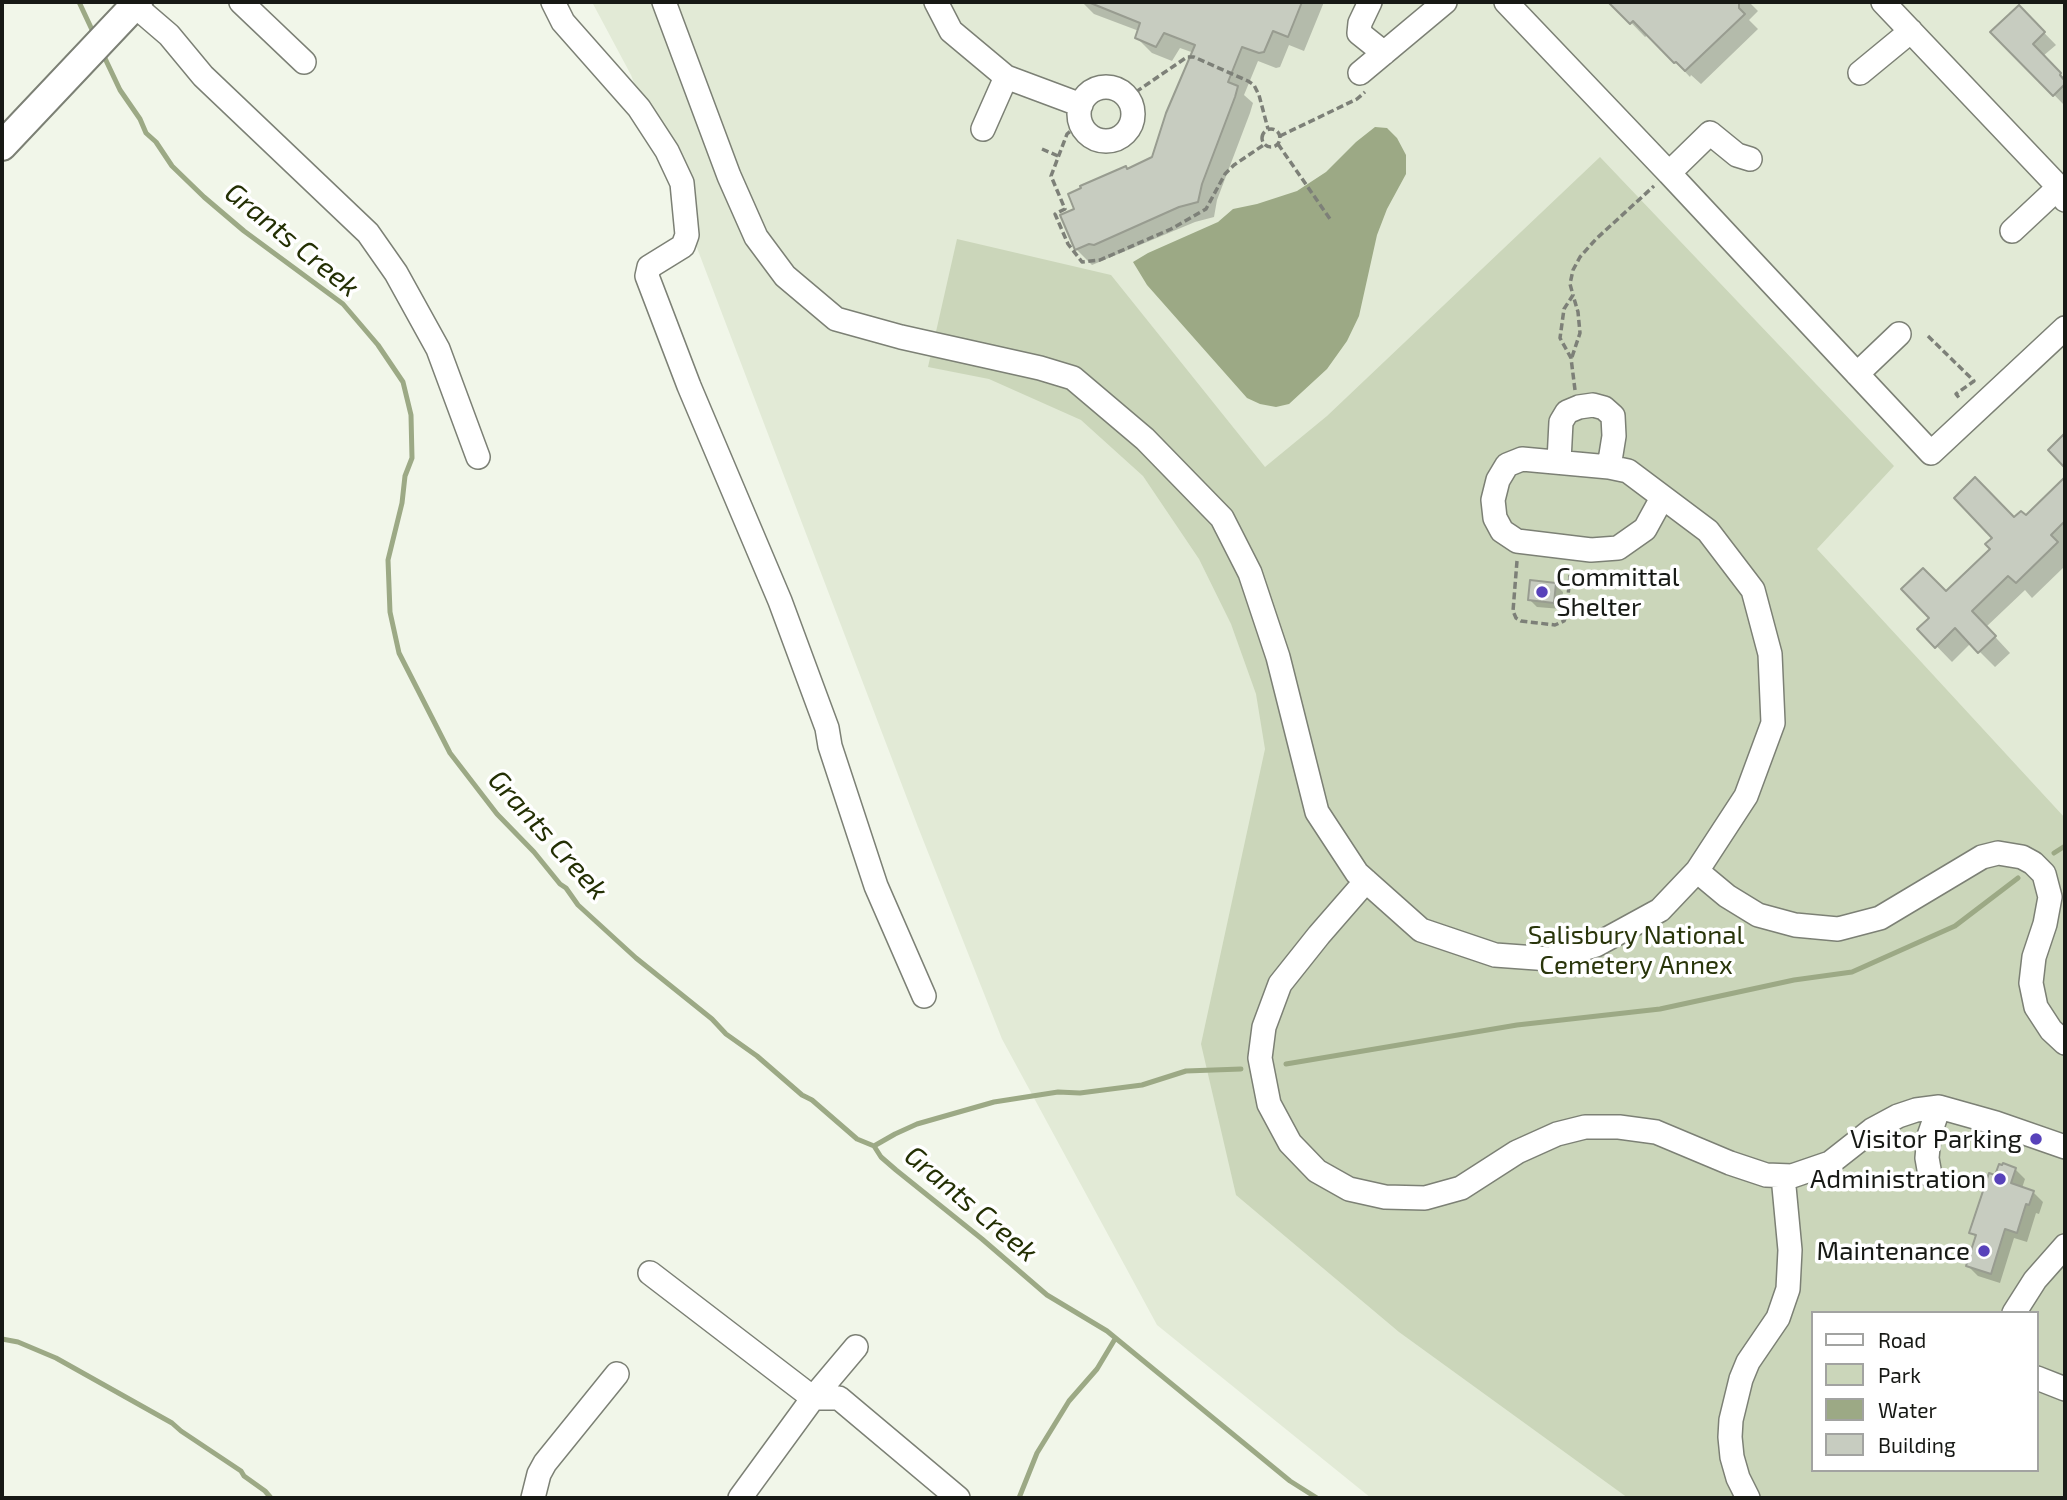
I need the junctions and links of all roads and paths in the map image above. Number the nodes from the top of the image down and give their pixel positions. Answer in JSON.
{"nodes":[{"id":1,"x":553,"y":2,"type":"edge"},
{"id":2,"x":664,"y":2,"type":"edge"},
{"id":3,"x":936,"y":2,"type":"edge"},
{"id":4,"x":1370,"y":2,"type":"edge"},
{"id":5,"x":1446,"y":2,"type":"edge"},
{"id":6,"x":1506,"y":2,"type":"edge"},
{"id":7,"x":248,"y":4,"type":"edge"},
{"id":8,"x":1889,"y":4,"type":"edge"},
{"id":9,"x":131,"y":8,"type":"edge"},
{"id":10,"x":1911,"y":31,"type":"junction"},
{"id":11,"x":304,"y":62,"type":"dead end"},
{"id":12,"x":1371,"y":64,"type":"junction"},
{"id":13,"x":1860,"y":74,"type":"dead end"},
{"id":14,"x":1006,"y":76,"type":"junction"},
{"id":15,"x":1127,"y":98,"type":"junction"},
{"id":16,"x":1081,"y":113,"type":"junction"},
{"id":17,"x":983,"y":129,"type":"dead end"},
{"id":18,"x":1268,"y":129,"type":"junction"},
{"id":19,"x":1280,"y":136,"type":"junction"},
{"id":20,"x":7,"y":141,"type":"edge"},
{"id":21,"x":1265,"y":144,"type":"junction"},
{"id":22,"x":1278,"y":144,"type":"junction"},
{"id":23,"x":1042,"y":149,"type":"dead end"},
{"id":24,"x":1058,"y":156,"type":"junction"},
{"id":25,"x":1750,"y":159,"type":"dead end"},
{"id":26,"x":1669,"y":173,"type":"junction"},
{"id":27,"x":2061,"y":186,"type":"edge"},
{"id":28,"x":1330,"y":219,"type":"dead end"},
{"id":29,"x":2012,"y":231,"type":"dead end"},
{"id":30,"x":1573,"y":295,"type":"junction"},
{"id":31,"x":2065,"y":328,"type":"edge"},
{"id":32,"x":1899,"y":334,"type":"dead end"},
{"id":33,"x":1928,"y":336,"type":"dead end"},
{"id":34,"x":1571,"y":358,"type":"junction"},
{"id":35,"x":1857,"y":374,"type":"junction"},
{"id":36,"x":1579,"y":407,"type":"junction"},
{"id":37,"x":1973,"y":414,"type":"junction"},
{"id":38,"x":478,"y":457,"type":"dead end"},
{"id":39,"x":1559,"y":461,"type":"junction"},
{"id":40,"x":1609,"y":467,"type":"junction"},
{"id":41,"x":1662,"y":498,"type":"junction"},
{"id":42,"x":1519,"y":541,"type":"junction"},
{"id":43,"x":1573,"y":548,"type":"junction"},
{"id":44,"x":1697,"y":871,"type":"junction"},
{"id":45,"x":1366,"y":881,"type":"junction"},
{"id":46,"x":923,"y":996,"type":"dead end"},
{"id":47,"x":2065,"y":1043,"type":"edge"},
{"id":48,"x":1939,"y":1107,"type":"junction"},
{"id":49,"x":2065,"y":1147,"type":"edge"},
{"id":50,"x":1930,"y":1175,"type":"dead end"},
{"id":51,"x":1783,"y":1176,"type":"junction"},
{"id":52,"x":2065,"y":1246,"type":"edge"},
{"id":53,"x":650,"y":1273,"type":"dead end"},
{"id":54,"x":2015,"y":1311,"type":"edge"},
{"id":55,"x":856,"y":1347,"type":"dead end"},
{"id":56,"x":617,"y":1374,"type":"dead end"},
{"id":57,"x":2039,"y":1379,"type":"edge"},
{"id":58,"x":2065,"y":1389,"type":"edge"},
{"id":59,"x":813,"y":1398,"type":"junction"},
{"id":60,"x":533,"y":1498,"type":"edge"},
{"id":61,"x":740,"y":1498,"type":"edge"},
{"id":62,"x":958,"y":1498,"type":"edge"},
{"id":63,"x":1748,"y":1498,"type":"edge"}],
"edges":[{"from":1,"to":46,"type":"street"},
{"from":2,"to":45,"type":"street"},
{"from":3,"to":14,"type":"street"},
{"from":4,"to":12,"type":"street"},
{"from":5,"to":12,"type":"street"},
{"from":6,"to":26,"type":"street"},
{"from":7,"to":11,"type":"street"},
{"from":8,"to":10,"type":"street"},
{"from":9,"to":20,"type":"main road"},
{"from":9,"to":38,"type":"street"},
{"from":10,"to":13,"type":"street"},
{"from":10,"to":27,"type":"street"},
{"from":12,"to":19,"type":"path"},
{"from":14,"to":16,"type":"street"},
{"from":14,"to":17,"type":"street"},
{"from":15,"to":16,"type":"street"},
{"from":15,"to":16,"type":"street"},
{"from":15,"to":18,"type":"path"},
{"from":16,"to":24,"type":"path"},
{"from":18,"to":19,"type":"path"},
{"from":18,"to":21,"type":"path"},
{"from":19,"to":22,"type":"path"},
{"from":21,"to":22,"type":"path"},
{"from":21,"to":24,"type":"path"},
{"from":22,"to":28,"type":"path"},
{"from":23,"to":24,"type":"path"},
{"from":25,"to":26,"type":"street"},
{"from":26,"to":30,"type":"path"},
{"from":26,"to":35,"type":"street"},
{"from":27,"to":29,"type":"street"},
{"from":30,"to":34,"type":"path"},
{"from":30,"to":34,"type":"path"},
{"from":31,"to":37,"type":"street"},
{"from":32,"to":35,"type":"street"},
{"from":33,"to":37,"type":"path"},
{"from":34,"to":36,"type":"path"},
{"from":35,"to":37,"type":"street"},
{"from":36,"to":39,"type":"street"},
{"from":36,"to":40,"type":"street"},
{"from":39,"to":40,"type":"street"},
{"from":39,"to":42,"type":"street"},
{"from":40,"to":41,"type":"street"},
{"from":41,"to":43,"type":"street"},
{"from":41,"to":44,"type":"street"},
{"from":42,"to":43,"type":"street"},
{"from":42,"to":43,"type":"path"},
{"from":44,"to":45,"type":"street"},
{"from":44,"to":47,"type":"street"},
{"from":45,"to":51,"type":"street"},
{"from":48,"to":49,"type":"street"},
{"from":48,"to":50,"type":"street"},
{"from":48,"to":51,"type":"street"},
{"from":51,"to":63,"type":"street"},
{"from":52,"to":54,"type":"street"},
{"from":53,"to":59,"type":"street"},
{"from":55,"to":59,"type":"street"},
{"from":56,"to":60,"type":"street"},
{"from":57,"to":58,"type":"street"},
{"from":59,"to":61,"type":"street"},
{"from":59,"to":62,"type":"street"}]}
